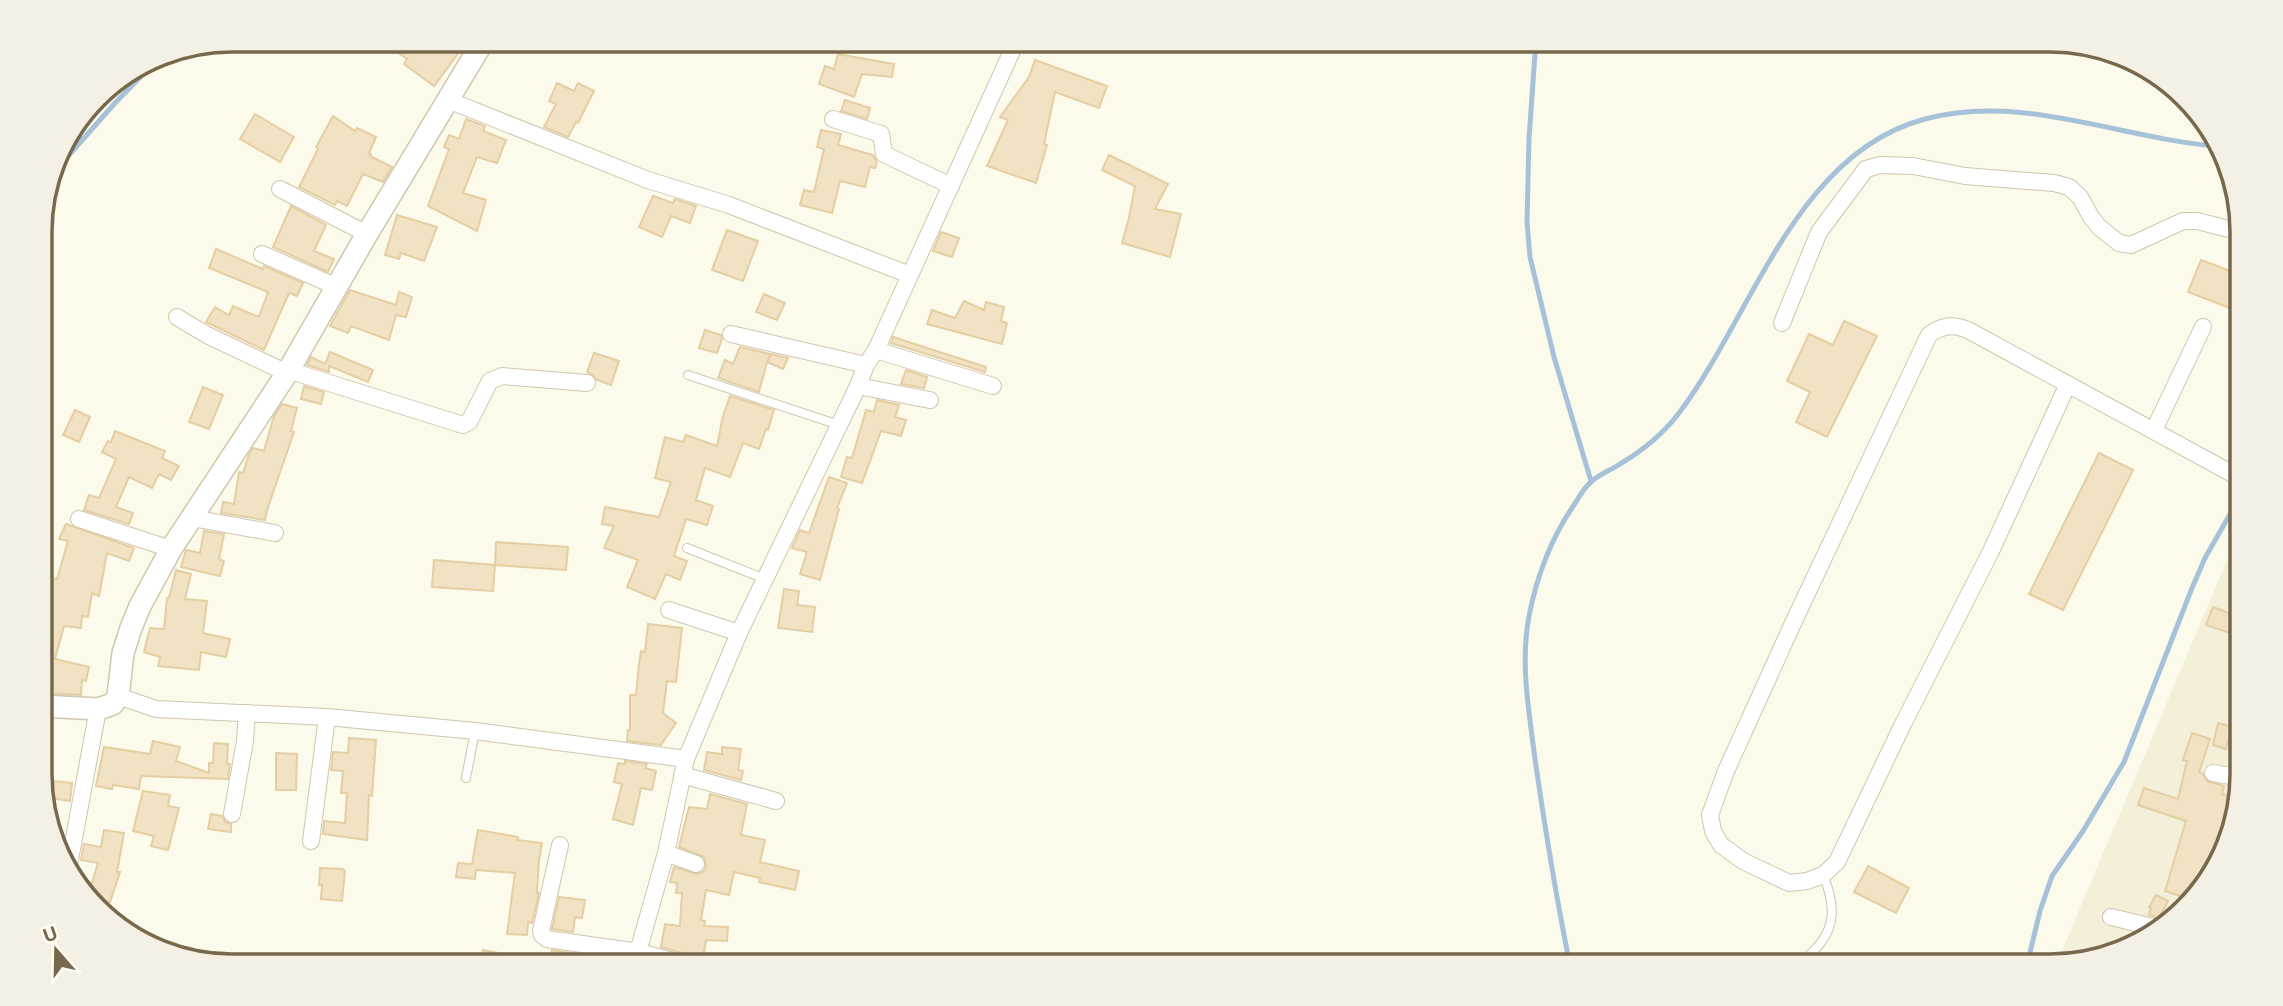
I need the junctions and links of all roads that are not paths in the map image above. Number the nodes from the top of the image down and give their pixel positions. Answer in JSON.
{"nodes":[{"id":1,"x":477,"y":53,"type":"edge"},
{"id":2,"x":1011,"y":53,"type":"edge"},
{"id":3,"x":450,"y":101,"type":"junction"},
{"id":4,"x":833,"y":119,"type":"dead end"},
{"id":5,"x":951,"y":186,"type":"junction"},
{"id":6,"x":280,"y":190,"type":"dead end"},
{"id":7,"x":2230,"y":229,"type":"edge"},
{"id":8,"x":367,"y":234,"type":"junction"},
{"id":9,"x":262,"y":254,"type":"dead end"},
{"id":10,"x":910,"y":275,"type":"junction"},
{"id":11,"x":337,"y":287,"type":"junction"},
{"id":12,"x":177,"y":317,"type":"dead end"},
{"id":13,"x":1782,"y":323,"type":"dead end"},
{"id":14,"x":2203,"y":327,"type":"dead end"},
{"id":15,"x":731,"y":334,"type":"dead end"},
{"id":16,"x":876,"y":350,"type":"junction"},
{"id":17,"x":866,"y":365,"type":"junction"},
{"id":18,"x":287,"y":371,"type":"junction"},
{"id":19,"x":688,"y":375,"type":"dead end"},
{"id":20,"x":587,"y":383,"type":"dead end"},
{"id":21,"x":2068,"y":384,"type":"junction"},
{"id":22,"x":858,"y":386,"type":"junction"},
{"id":23,"x":993,"y":386,"type":"dead end"},
{"id":24,"x":930,"y":400,"type":"dead end"},
{"id":25,"x":839,"y":425,"type":"junction"},
{"id":26,"x":2154,"y":430,"type":"junction"},
{"id":27,"x":2230,"y":473,"type":"edge"},
{"id":28,"x":192,"y":518,"type":"junction"},
{"id":29,"x":79,"y":519,"type":"dead end"},
{"id":30,"x":275,"y":533,"type":"dead end"},
{"id":31,"x":687,"y":548,"type":"dead end"},
{"id":32,"x":171,"y":549,"type":"junction"},
{"id":33,"x":765,"y":579,"type":"junction"},
{"id":34,"x":669,"y":610,"type":"dead end"},
{"id":35,"x":739,"y":633,"type":"junction"},
{"id":36,"x":118,"y":696,"type":"junction"},
{"id":37,"x":52,"y":707,"type":"edge"},
{"id":38,"x":99,"y":709,"type":"junction"},
{"id":39,"x":247,"y":713,"type":"junction"},
{"id":40,"x":327,"y":717,"type":"junction"},
{"id":41,"x":475,"y":731,"type":"junction"},
{"id":42,"x":685,"y":767,"type":"junction"},
{"id":43,"x":2213,"y":772,"type":"dead end"},
{"id":44,"x":2230,"y":776,"type":"edge"},
{"id":45,"x":466,"y":778,"type":"dead end"},
{"id":46,"x":776,"y":801,"type":"dead end"},
{"id":47,"x":232,"y":814,"type":"dead end"},
{"id":48,"x":312,"y":841,"type":"dead end"},
{"id":49,"x":560,"y":845,"type":"dead end"},
{"id":50,"x":71,"y":852,"type":"edge"},
{"id":51,"x":666,"y":853,"type":"junction"},
{"id":52,"x":696,"y":864,"type":"dead end"},
{"id":53,"x":1823,"y":875,"type":"junction"},
{"id":54,"x":2110,"y":917,"type":"dead end"},
{"id":55,"x":2146,"y":925,"type":"edge"},
{"id":56,"x":1811,"y":953,"type":"edge"},
{"id":57,"x":614,"y":954,"type":"edge"},
{"id":58,"x":638,"y":954,"type":"edge"}],
"edges":[{"from":1,"to":3,"type":"street"},
{"from":2,"to":5,"type":"street"},
{"from":3,"to":8,"type":"street"},
{"from":3,"to":10,"type":"street"},
{"from":4,"to":5,"type":"street"},
{"from":5,"to":10,"type":"street"},
{"from":6,"to":8,"type":"street"},
{"from":7,"to":13,"type":"street"},
{"from":8,"to":11,"type":"street"},
{"from":9,"to":11,"type":"street"},
{"from":10,"to":16,"type":"street"},
{"from":11,"to":18,"type":"street"},
{"from":12,"to":18,"type":"street"},
{"from":14,"to":26,"type":"street"},
{"from":15,"to":17,"type":"street"},
{"from":16,"to":17,"type":"street"},
{"from":16,"to":23,"type":"street"},
{"from":17,"to":22,"type":"street"},
{"from":18,"to":20,"type":"street"},
{"from":18,"to":28,"type":"street"},
{"from":19,"to":25,"type":"lane"},
{"from":21,"to":26,"type":"street"},
{"from":21,"to":53,"type":"street"},
{"from":21,"to":53,"type":"street"},
{"from":22,"to":24,"type":"street"},
{"from":22,"to":25,"type":"street"},
{"from":25,"to":33,"type":"street"},
{"from":26,"to":27,"type":"street"},
{"from":28,"to":30,"type":"street"},
{"from":28,"to":32,"type":"street"},
{"from":29,"to":32,"type":"street"},
{"from":31,"to":33,"type":"lane"},
{"from":32,"to":36,"type":"street"},
{"from":33,"to":35,"type":"street"},
{"from":34,"to":35,"type":"street"},
{"from":35,"to":42,"type":"street"},
{"from":36,"to":38,"type":"street"},
{"from":36,"to":39,"type":"street"},
{"from":37,"to":38,"type":"street"},
{"from":38,"to":50,"type":"street"},
{"from":39,"to":40,"type":"street"},
{"from":39,"to":47,"type":"street"},
{"from":40,"to":41,"type":"street"},
{"from":40,"to":48,"type":"street"},
{"from":41,"to":42,"type":"street"},
{"from":41,"to":45,"type":"lane"},
{"from":42,"to":46,"type":"street"},
{"from":42,"to":51,"type":"street"},
{"from":43,"to":44,"type":"street"},
{"from":49,"to":57,"type":"street"},
{"from":51,"to":52,"type":"street"},
{"from":51,"to":58,"type":"street"},
{"from":53,"to":56,"type":"lane"},
{"from":54,"to":55,"type":"street"}]}
